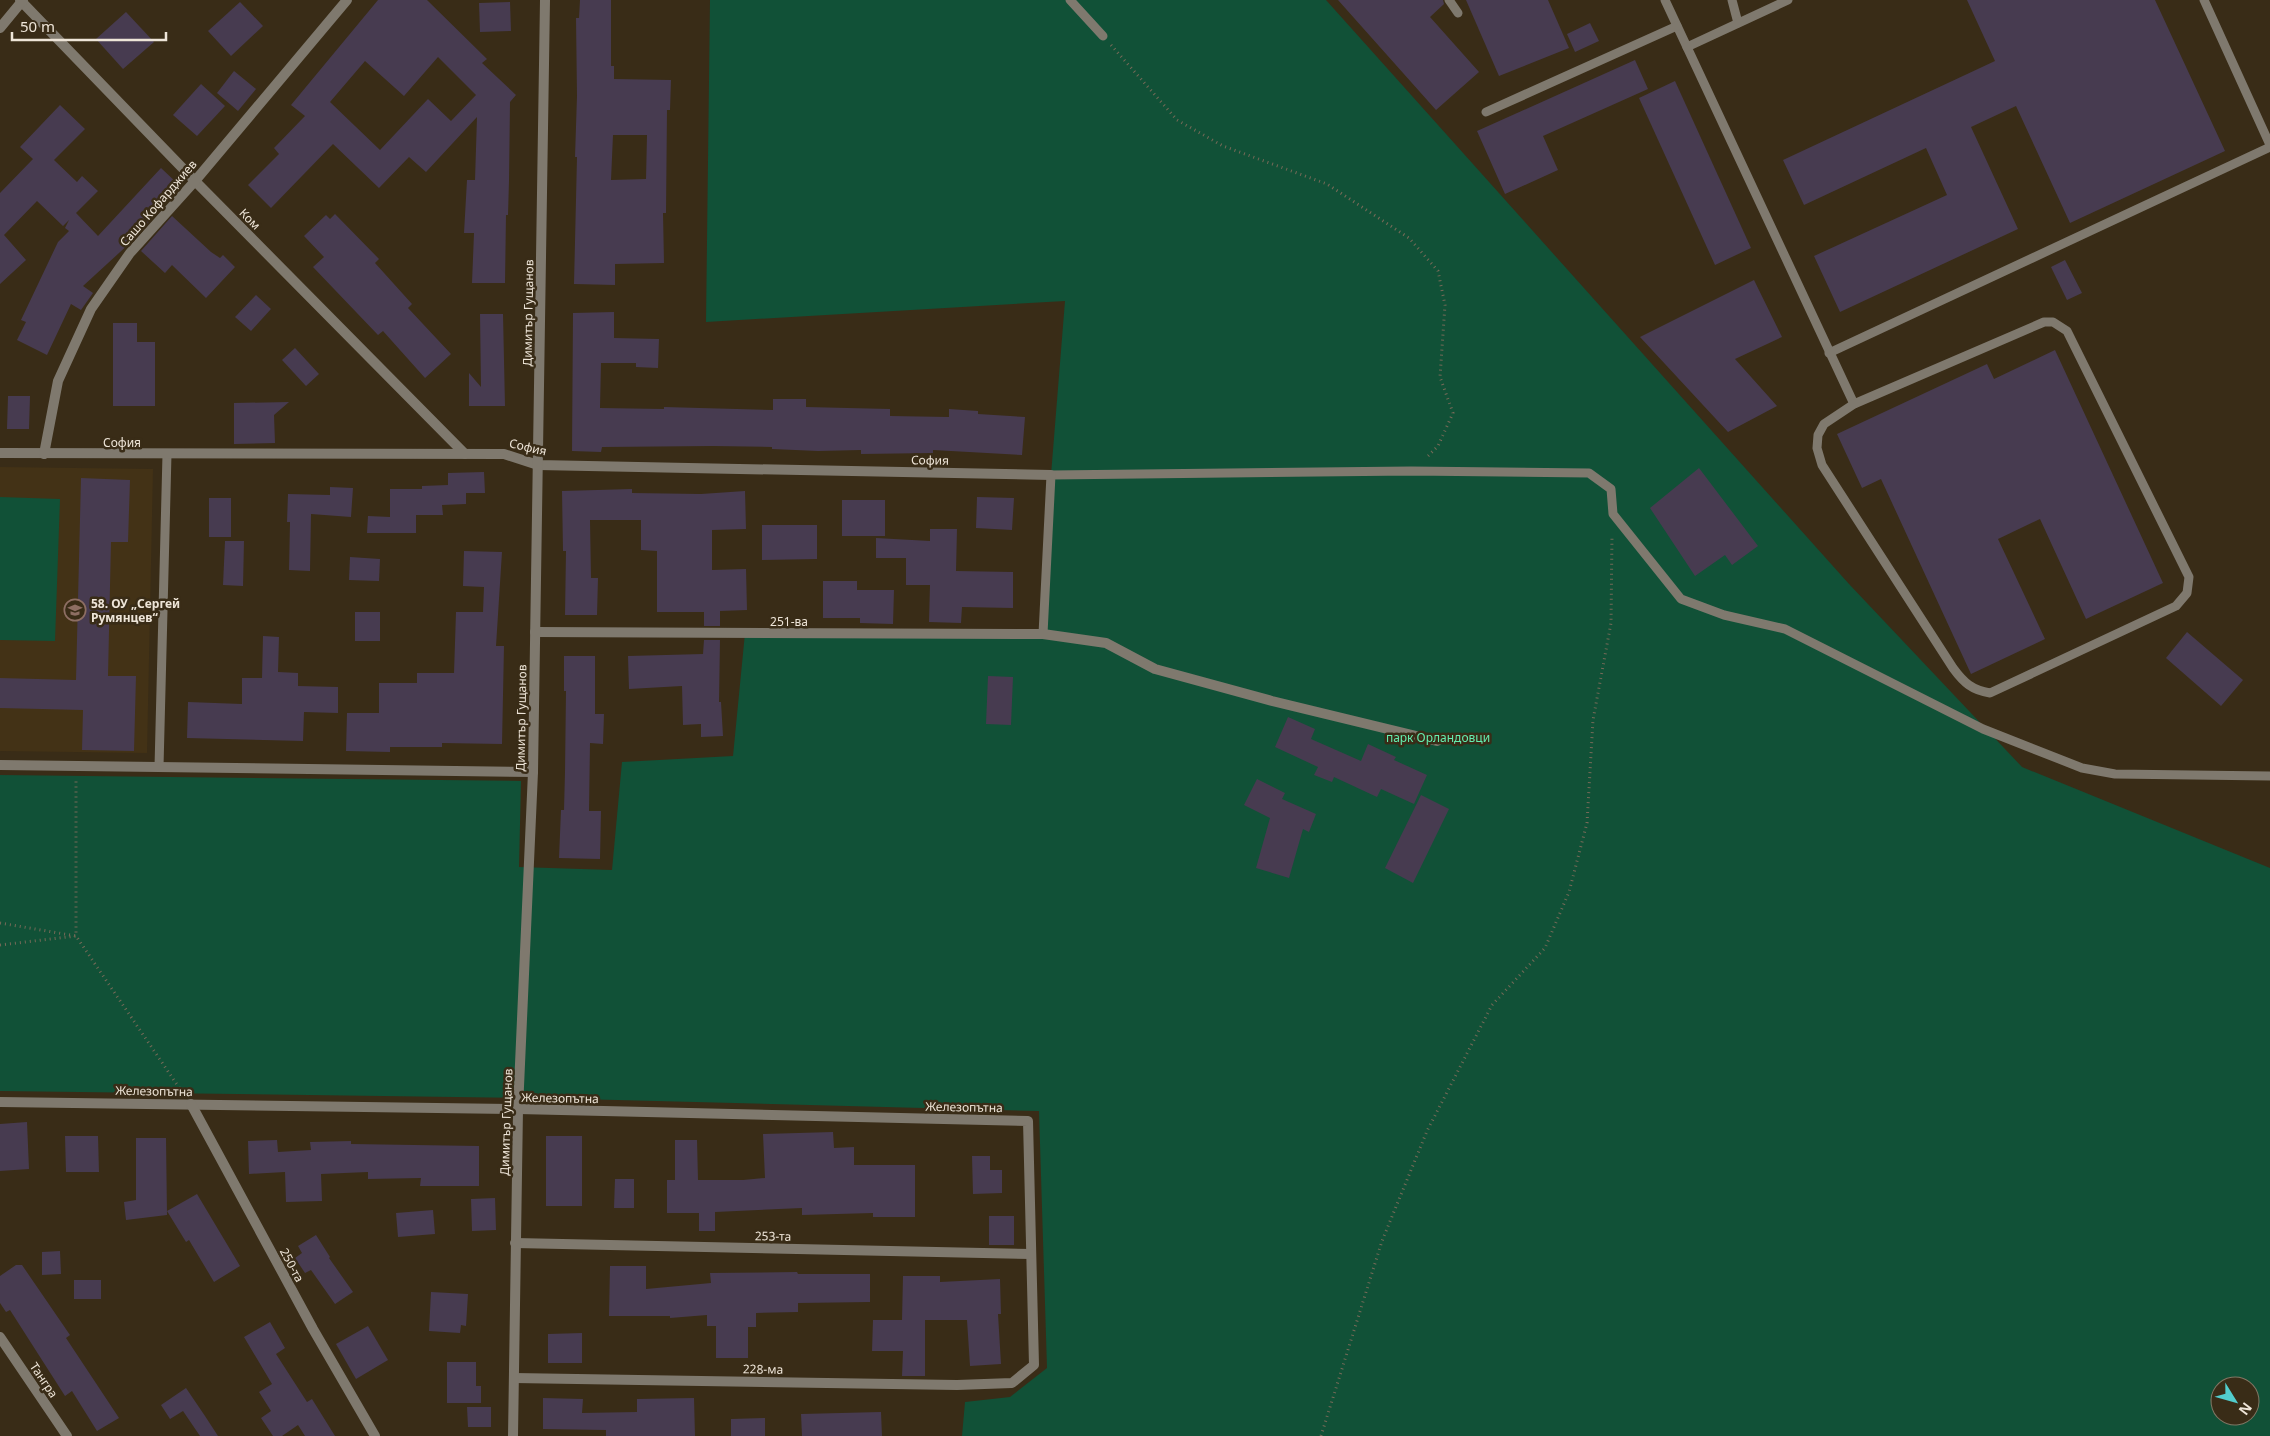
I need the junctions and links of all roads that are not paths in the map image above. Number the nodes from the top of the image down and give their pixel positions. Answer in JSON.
{"nodes":[{"id":1,"x":347,"y":0,"type":"edge"},
{"id":2,"x":545,"y":0,"type":"edge"},
{"id":3,"x":1070,"y":0,"type":"edge"},
{"id":4,"x":1449,"y":0,"type":"edge"},
{"id":5,"x":1665,"y":0,"type":"edge"},
{"id":6,"x":1732,"y":0,"type":"edge"},
{"id":7,"x":1788,"y":0,"type":"edge"},
{"id":8,"x":2204,"y":0,"type":"edge"},
{"id":9,"x":21,"y":1,"type":"edge"},
{"id":10,"x":1458,"y":13,"type":"dead end"},
{"id":11,"x":1738,"y":23,"type":"junction"},
{"id":12,"x":1677,"y":26,"type":"junction"},
{"id":13,"x":0,"y":28,"type":"edge"},
{"id":14,"x":1103,"y":36,"type":"road end"},
{"id":15,"x":1687,"y":47,"type":"junction"},
{"id":16,"x":1486,"y":112,"type":"dead end"},
{"id":17,"x":2270,"y":146,"type":"edge"},
{"id":18,"x":195,"y":181,"type":"junction"},
{"id":19,"x":1829,"y":353,"type":"junction"},
{"id":20,"x":1854,"y":404,"type":"junction"},
{"id":21,"x":0,"y":453,"type":"edge"},
{"id":22,"x":44,"y":454,"type":"junction"},
{"id":23,"x":167,"y":454,"type":"junction"},
{"id":24,"x":465,"y":454,"type":"junction"},
{"id":25,"x":538,"y":465,"type":"junction"},
{"id":26,"x":1051,"y":474,"type":"junction"},
{"id":27,"x":535,"y":632,"type":"junction"},
{"id":28,"x":1043,"y":634,"type":"junction"},
{"id":29,"x":1437,"y":741,"type":"dead end"},
{"id":30,"x":0,"y":765,"type":"edge"},
{"id":31,"x":160,"y":767,"type":"junction"},
{"id":32,"x":533,"y":772,"type":"junction"},
{"id":33,"x":2270,"y":776,"type":"edge"},
{"id":34,"x":0,"y":1102,"type":"edge"},
{"id":35,"x":191,"y":1104,"type":"junction"},
{"id":36,"x":518,"y":1109,"type":"junction"},
{"id":37,"x":515,"y":1243,"type":"junction"},
{"id":38,"x":1031,"y":1254,"type":"junction"},
{"id":39,"x":0,"y":1337,"type":"edge"},
{"id":40,"x":514,"y":1378,"type":"junction"},
{"id":41,"x":66,"y":1436,"type":"edge"},
{"id":42,"x":375,"y":1436,"type":"edge"},
{"id":43,"x":513,"y":1436,"type":"edge"}],
"edges":[{"from":1,"to":18,"type":"street","name":"Сашо Кофарджиев"},
{"from":2,"to":25,"type":"street","name":"Димитър Гущанов"},
{"from":3,"to":14,"type":"lane"},
{"from":4,"to":10,"type":"lane"},
{"from":5,"to":12,"type":"lane"},
{"from":6,"to":11,"type":"lane"},
{"from":7,"to":11,"type":"lane"},
{"from":8,"to":17,"type":"lane"},
{"from":9,"to":13,"type":"street"},
{"from":9,"to":18,"type":"street","name":"Ком"},
{"from":11,"to":15,"type":"lane"},
{"from":12,"to":15,"type":"lane"},
{"from":12,"to":16,"type":"lane"},
{"from":15,"to":19,"type":"lane"},
{"from":17,"to":19,"type":"lane"},
{"from":18,"to":22,"type":"street","name":"Сашо Кофарджиев"},
{"from":18,"to":24,"type":"street","name":"Ком"},
{"from":19,"to":20,"type":"lane"},
{"from":20,"to":20,"type":"lane"},
{"from":21,"to":22,"type":"street","name":"София"},
{"from":22,"to":23,"type":"street","name":"София"},
{"from":23,"to":24,"type":"street","name":"София"},
{"from":23,"to":31,"type":"lane"},
{"from":24,"to":25,"type":"street","name":"София"},
{"from":25,"to":26,"type":"street","name":"София"},
{"from":25,"to":27,"type":"street","name":"Димитър Гущанов"},
{"from":26,"to":28,"type":"lane"},
{"from":26,"to":33,"type":"lane"},
{"from":27,"to":28,"type":"street","name":"251-ва"},
{"from":27,"to":32,"type":"street","name":"Димитър Гущанов"},
{"from":28,"to":29,"type":"street","name":"251-ва"},
{"from":30,"to":31,"type":"street"},
{"from":31,"to":32,"type":"street"},
{"from":32,"to":36,"type":"street","name":"Димитър Гущанов"},
{"from":34,"to":35,"type":"street","name":"Железопътна"},
{"from":35,"to":36,"type":"street","name":"Железопътна"},
{"from":35,"to":42,"type":"street","name":"250-та"},
{"from":36,"to":37,"type":"street","name":"Димитър Гущанов"},
{"from":36,"to":38,"type":"street","name":"Железопътна"},
{"from":37,"to":38,"type":"street","name":"253-та"},
{"from":37,"to":40,"type":"street","name":"Димитър Гущанов"},
{"from":38,"to":40,"type":"street","name":"228-ма"},
{"from":39,"to":41,"type":"street","name":"Тангра"},
{"from":40,"to":43,"type":"street","name":"Димитър Гущанов"}]}
